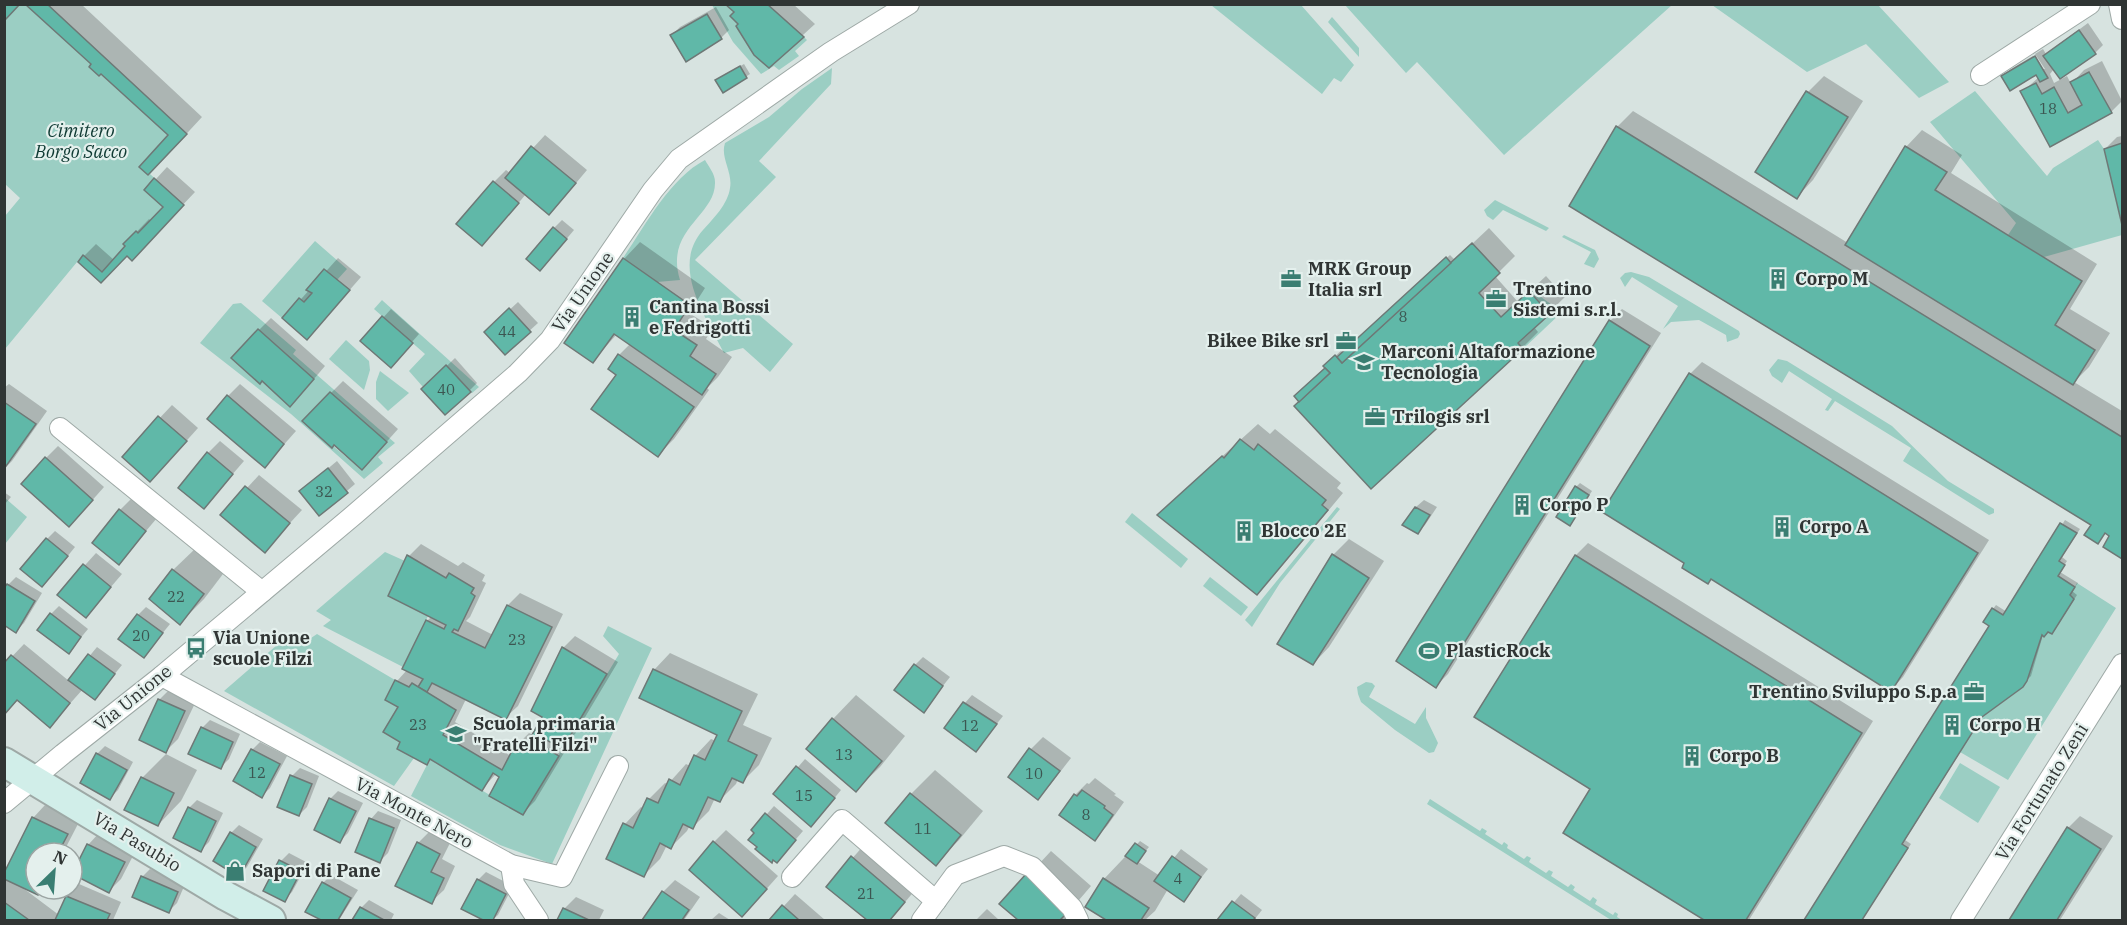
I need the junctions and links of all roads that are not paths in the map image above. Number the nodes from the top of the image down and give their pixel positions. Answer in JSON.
{"nodes":[{"id":1,"x":909,"y":4,"type":"edge"},
{"id":2,"x":2090,"y":4,"type":"edge"},
{"id":3,"x":2119,"y":4,"type":"edge"},
{"id":4,"x":2122,"y":19,"type":"edge"},
{"id":5,"x":1981,"y":75,"type":"dead end"},
{"id":6,"x":60,"y":428,"type":"dead end"},
{"id":7,"x":262,"y":592,"type":"junction"},
{"id":8,"x":2122,"y":664,"type":"edge"},
{"id":9,"x":162,"y":676,"type":"junction"},
{"id":10,"x":4,"y":762,"type":"edge"},
{"id":11,"x":618,"y":766,"type":"dead end"},
{"id":12,"x":34,"y":779,"type":"junction"},
{"id":13,"x":4,"y":803,"type":"edge"},
{"id":14,"x":511,"y":865,"type":"junction"},
{"id":15,"x":792,"y":877,"type":"dead end"},
{"id":16,"x":936,"y":901,"type":"junction"},
{"id":17,"x":538,"y":920,"type":"edge"},
{"id":18,"x":271,"y":921,"type":"edge"},
{"id":19,"x":922,"y":921,"type":"edge"},
{"id":20,"x":1078,"y":921,"type":"edge"},
{"id":21,"x":1961,"y":921,"type":"edge"}],
"edges":[{"from":1,"to":7,"type":"street","name":"Via Unione"},
{"from":2,"to":5,"type":"street"},
{"from":3,"to":4,"type":"street"},
{"from":6,"to":7,"type":"street"},
{"from":7,"to":9,"type":"street","name":"Via Unione"},
{"from":8,"to":21,"type":"street","name":"Via Fortunato Zeni"},
{"from":9,"to":12,"type":"street","name":"Via Unione"},
{"from":9,"to":14,"type":"street","name":"Via Monte Nero"},
{"from":10,"to":12,"type":"street","name":"Via Pasubio"},
{"from":11,"to":14,"type":"street","name":"Via Monte Nero"},
{"from":12,"to":13,"type":"street","name":"Via Unione"},
{"from":12,"to":18,"type":"street","name":"Via Pasubio"},
{"from":14,"to":17,"type":"street"},
{"from":15,"to":16,"type":"street"},
{"from":16,"to":19,"type":"street"},
{"from":16,"to":20,"type":"street"}]}
